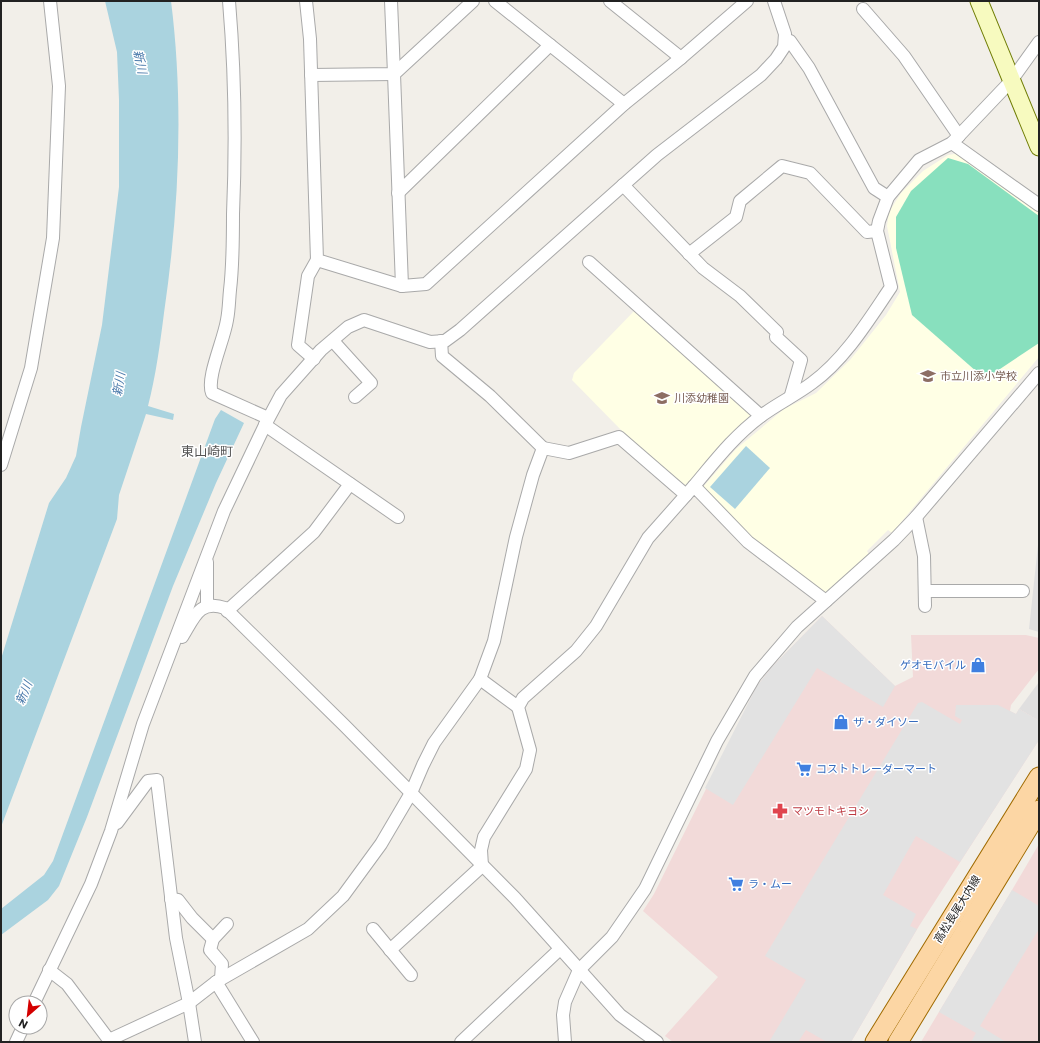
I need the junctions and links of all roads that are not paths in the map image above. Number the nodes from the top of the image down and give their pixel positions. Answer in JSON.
{"nodes":[{"id":1,"x":50,"y":1,"type":"edge"},
{"id":2,"x":229,"y":1,"type":"edge"},
{"id":3,"x":306,"y":1,"type":"edge"},
{"id":4,"x":391,"y":1,"type":"edge"},
{"id":5,"x":473,"y":1,"type":"edge"},
{"id":6,"x":495,"y":1,"type":"edge"},
{"id":7,"x":610,"y":1,"type":"edge"},
{"id":8,"x":746,"y":1,"type":"edge"},
{"id":9,"x":774,"y":1,"type":"edge"},
{"id":10,"x":979,"y":1,"type":"edge"},
{"id":11,"x":863,"y":9,"type":"dead end"},
{"id":12,"x":785,"y":39,"type":"junction"},
{"id":13,"x":1039,"y":42,"type":"edge"},
{"id":14,"x":550,"y":45,"type":"junction"},
{"id":15,"x":682,"y":58,"type":"junction"},
{"id":16,"x":394,"y":74,"type":"junction"},
{"id":17,"x":311,"y":75,"type":"junction"},
{"id":18,"x":1011,"y":82,"type":"junction"},
{"id":19,"x":624,"y":104,"type":"junction"},
{"id":20,"x":956,"y":139,"type":"junction"},
{"id":21,"x":1039,"y":147,"type":"edge"},
{"id":22,"x":624,"y":185,"type":"junction"},
{"id":23,"x":398,"y":193,"type":"junction"},
{"id":24,"x":888,"y":197,"type":"junction"},
{"id":25,"x":1039,"y":206,"type":"edge"},
{"id":26,"x":877,"y":231,"type":"junction"},
{"id":27,"x":689,"y":254,"type":"junction"},
{"id":28,"x":316,"y":260,"type":"junction"},
{"id":29,"x":589,"y":262,"type":"dead end"},
{"id":30,"x":402,"y":286,"type":"junction"},
{"id":31,"x":333,"y":341,"type":"junction"},
{"id":32,"x":441,"y":341,"type":"junction"},
{"id":33,"x":314,"y":359,"type":"junction"},
{"id":34,"x":1039,"y":373,"type":"edge"},
{"id":35,"x":791,"y":395,"type":"junction"},
{"id":36,"x":355,"y":397,"type":"dead end"},
{"id":37,"x":761,"y":416,"type":"junction"},
{"id":38,"x":266,"y":421,"type":"junction"},
{"id":39,"x":543,"y":448,"type":"junction"},
{"id":40,"x":1,"y":465,"type":"edge"},
{"id":41,"x":350,"y":484,"type":"junction"},
{"id":42,"x":690,"y":490,"type":"junction"},
{"id":43,"x":398,"y":517,"type":"dead end"},
{"id":44,"x":916,"y":517,"type":"junction"},
{"id":45,"x":208,"y":554,"type":"junction"},
{"id":46,"x":925,"y":591,"type":"junction"},
{"id":47,"x":1023,"y":591,"type":"dead end"},
{"id":48,"x":826,"y":601,"type":"junction"},
{"id":49,"x":207,"y":605,"type":"junction"},
{"id":50,"x":925,"y":606,"type":"dead end"},
{"id":51,"x":227,"y":610,"type":"junction"},
{"id":52,"x":167,"y":662,"type":"junction"},
{"id":53,"x":480,"y":679,"type":"junction"},
{"id":54,"x":518,"y":707,"type":"junction"},
{"id":55,"x":1039,"y":777,"type":"edge"},
{"id":56,"x":411,"y":793,"type":"junction"},
{"id":57,"x":1039,"y":810,"type":"edge"},
{"id":58,"x":111,"y":832,"type":"junction"},
{"id":59,"x":482,"y":866,"type":"junction"},
{"id":60,"x":171,"y":899,"type":"junction"},
{"id":61,"x":227,"y":924,"type":"dead end"},
{"id":62,"x":373,"y":929,"type":"dead end"},
{"id":63,"x":213,"y":939,"type":"junction"},
{"id":64,"x":560,"y":949,"type":"junction"},
{"id":65,"x":390,"y":950,"type":"junction"},
{"id":66,"x":49,"y":970,"type":"junction"},
{"id":67,"x":579,"y":970,"type":"junction"},
{"id":68,"x":411,"y":975,"type":"dead end"},
{"id":69,"x":218,"y":980,"type":"junction"},
{"id":70,"x":38,"y":995,"type":"edge"},
{"id":71,"x":189,"y":1003,"type":"junction"},
{"id":72,"x":108,"y":1041,"type":"edge"},
{"id":73,"x":195,"y":1042,"type":"edge"},
{"id":74,"x":253,"y":1042,"type":"edge"},
{"id":75,"x":461,"y":1042,"type":"edge"},
{"id":76,"x":566,"y":1042,"type":"edge"},
{"id":77,"x":657,"y":1042,"type":"edge"},
{"id":78,"x":875,"y":1042,"type":"edge"},
{"id":79,"x":898,"y":1042,"type":"edge"}],
"edges":[{"from":1,"to":40,"type":"street"},
{"from":2,"to":38,"type":"street"},
{"from":3,"to":17,"type":"street"},
{"from":4,"to":16,"type":"street"},
{"from":5,"to":16,"type":"street"},
{"from":6,"to":14,"type":"street"},
{"from":7,"to":15,"type":"street"},
{"from":8,"to":15,"type":"street"},
{"from":9,"to":12,"type":"street"},
{"from":10,"to":18,"type":"street"},
{"from":11,"to":20,"type":"street"},
{"from":12,"to":22,"type":"street"},
{"from":12,"to":24,"type":"street"},
{"from":13,"to":18,"type":"street"},
{"from":14,"to":19,"type":"street"},
{"from":14,"to":23,"type":"street"},
{"from":15,"to":19,"type":"street"},
{"from":16,"to":17,"type":"street"},
{"from":16,"to":23,"type":"street"},
{"from":17,"to":28,"type":"street"},
{"from":18,"to":20,"type":"street"},
{"from":18,"to":21,"type":"street"},
{"from":19,"to":30,"type":"street"},
{"from":20,"to":24,"type":"street"},
{"from":20,"to":25,"type":"street"},
{"from":22,"to":27,"type":"street"},
{"from":22,"to":32,"type":"street"},
{"from":23,"to":30,"type":"street"},
{"from":24,"to":26,"type":"street"},
{"from":26,"to":27,"type":"street"},
{"from":26,"to":35,"type":"street"},
{"from":27,"to":35,"type":"street"},
{"from":28,"to":30,"type":"street"},
{"from":28,"to":33,"type":"street"},
{"from":29,"to":37,"type":"street"},
{"from":31,"to":32,"type":"street"},
{"from":31,"to":33,"type":"street"},
{"from":31,"to":36,"type":"street"},
{"from":32,"to":39,"type":"street"},
{"from":33,"to":38,"type":"street"},
{"from":34,"to":44,"type":"street"},
{"from":35,"to":37,"type":"street"},
{"from":37,"to":42,"type":"street"},
{"from":38,"to":41,"type":"street"},
{"from":38,"to":45,"type":"street"},
{"from":39,"to":42,"type":"street"},
{"from":39,"to":53,"type":"street"},
{"from":41,"to":43,"type":"street"},
{"from":41,"to":51,"type":"street"},
{"from":42,"to":48,"type":"street"},
{"from":42,"to":54,"type":"street"},
{"from":44,"to":46,"type":"street"},
{"from":44,"to":48,"type":"street"},
{"from":45,"to":49,"type":"street"},
{"from":45,"to":52,"type":"street"},
{"from":46,"to":47,"type":"street"},
{"from":46,"to":50,"type":"street"},
{"from":48,"to":67,"type":"street"},
{"from":49,"to":51,"type":"street"},
{"from":49,"to":52,"type":"street"},
{"from":51,"to":56,"type":"street"},
{"from":52,"to":58,"type":"street"},
{"from":53,"to":54,"type":"street"},
{"from":53,"to":56,"type":"street"},
{"from":54,"to":59,"type":"street"},
{"from":55,"to":78,"type":"main road","name":"高松長尾大内線"},
{"from":56,"to":59,"type":"street"},
{"from":56,"to":69,"type":"street"},
{"from":57,"to":79,"type":"main road","name":"高松長尾大内線"},
{"from":58,"to":60,"type":"street"},
{"from":58,"to":66,"type":"street"},
{"from":59,"to":64,"type":"street"},
{"from":59,"to":65,"type":"street"},
{"from":60,"to":63,"type":"street"},
{"from":60,"to":71,"type":"street"},
{"from":61,"to":63,"type":"street"},
{"from":62,"to":65,"type":"street"},
{"from":63,"to":69,"type":"street"},
{"from":64,"to":67,"type":"street"},
{"from":64,"to":75,"type":"street"},
{"from":65,"to":68,"type":"street"},
{"from":66,"to":70,"type":"street"},
{"from":66,"to":72,"type":"street"},
{"from":67,"to":76,"type":"street"},
{"from":67,"to":77,"type":"street"},
{"from":69,"to":71,"type":"street"},
{"from":69,"to":74,"type":"street"},
{"from":71,"to":72,"type":"street"},
{"from":71,"to":73,"type":"street"}]}
